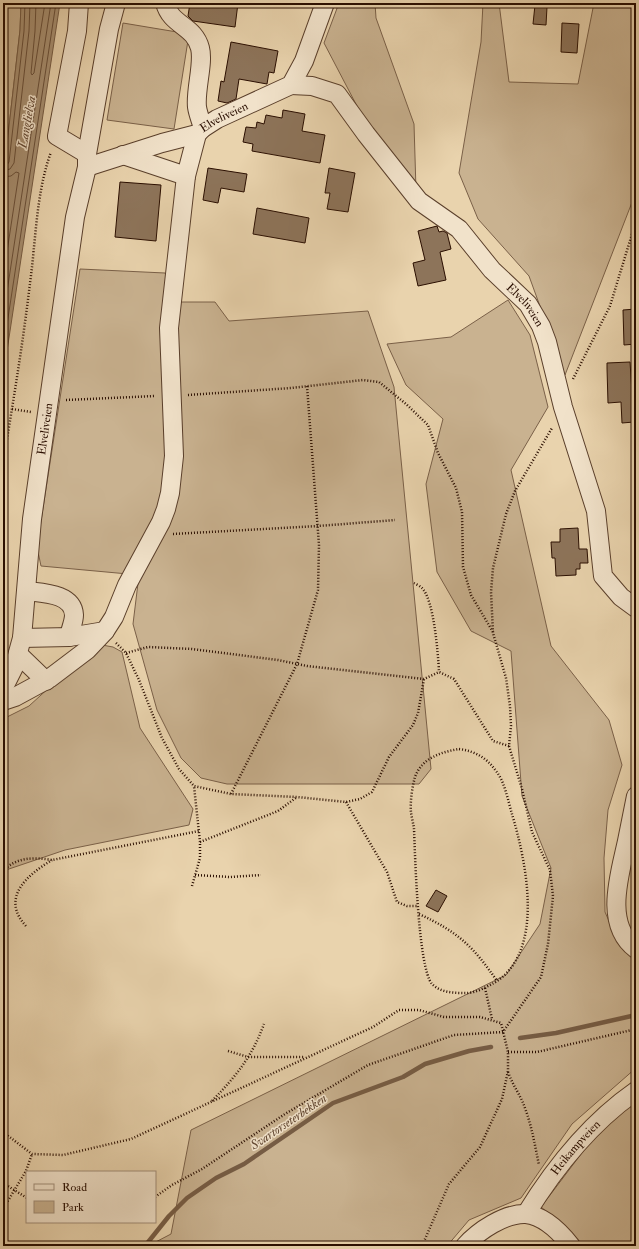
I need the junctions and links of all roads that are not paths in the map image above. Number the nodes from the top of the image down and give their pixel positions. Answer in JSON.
{"nodes":[{"id":1,"x":79,"y":3,"type":"edge"},
{"id":2,"x":116,"y":3,"type":"edge"},
{"id":3,"x":165,"y":3,"type":"edge"},
{"id":4,"x":326,"y":3,"type":"edge"},
{"id":5,"x":291,"y":85,"type":"junction"},
{"id":6,"x":200,"y":131,"type":"junction"},
{"id":7,"x":123,"y":155,"type":"junction"},
{"id":8,"x":87,"y":160,"type":"junction"},
{"id":9,"x":186,"y":176,"type":"junction"},
{"id":10,"x":27,"y":591,"type":"junction"},
{"id":11,"x":636,"y":608,"type":"edge"},
{"id":12,"x":105,"y":631,"type":"junction"},
{"id":13,"x":69,"y":637,"type":"junction"},
{"id":14,"x":20,"y":646,"type":"junction"},
{"id":15,"x":46,"y":681,"type":"junction"},
{"id":16,"x":3,"y":689,"type":"edge"},
{"id":17,"x":3,"y":701,"type":"edge"},
{"id":18,"x":636,"y":796,"type":"edge"},
{"id":19,"x":636,"y":949,"type":"edge"},
{"id":20,"x":636,"y":1091,"type":"edge"},
{"id":21,"x":526,"y":1214,"type":"junction"},
{"id":22,"x":465,"y":1246,"type":"edge"},
{"id":23,"x":570,"y":1246,"type":"edge"}],
"edges":[{"from":1,"to":8,"type":"street"},
{"from":2,"to":8,"type":"street"},
{"from":3,"to":6,"type":"street"},
{"from":4,"to":5,"type":"street"},
{"from":5,"to":6,"type":"street","name":"Elveliveien"},
{"from":5,"to":11,"type":"street","name":"Elveliveien"},
{"from":6,"to":7,"type":"street","name":"Elveliveien"},
{"from":6,"to":9,"type":"street"},
{"from":7,"to":8,"type":"street","name":"Elveliveien"},
{"from":7,"to":9,"type":"street"},
{"from":8,"to":10,"type":"street","name":"Elveliveien"},
{"from":9,"to":12,"type":"street"},
{"from":10,"to":13,"type":"street"},
{"from":10,"to":14,"type":"street","name":"Elveliveien"},
{"from":12,"to":13,"type":"street"},
{"from":12,"to":15,"type":"street"},
{"from":13,"to":14,"type":"street"},
{"from":14,"to":15,"type":"street"},
{"from":14,"to":16,"type":"street","name":"Elveliveien"},
{"from":15,"to":17,"type":"street"},
{"from":18,"to":19,"type":"street"},
{"from":20,"to":21,"type":"street","name":"Heikampveien"},
{"from":21,"to":22,"type":"street"},
{"from":21,"to":23,"type":"street"}]}
